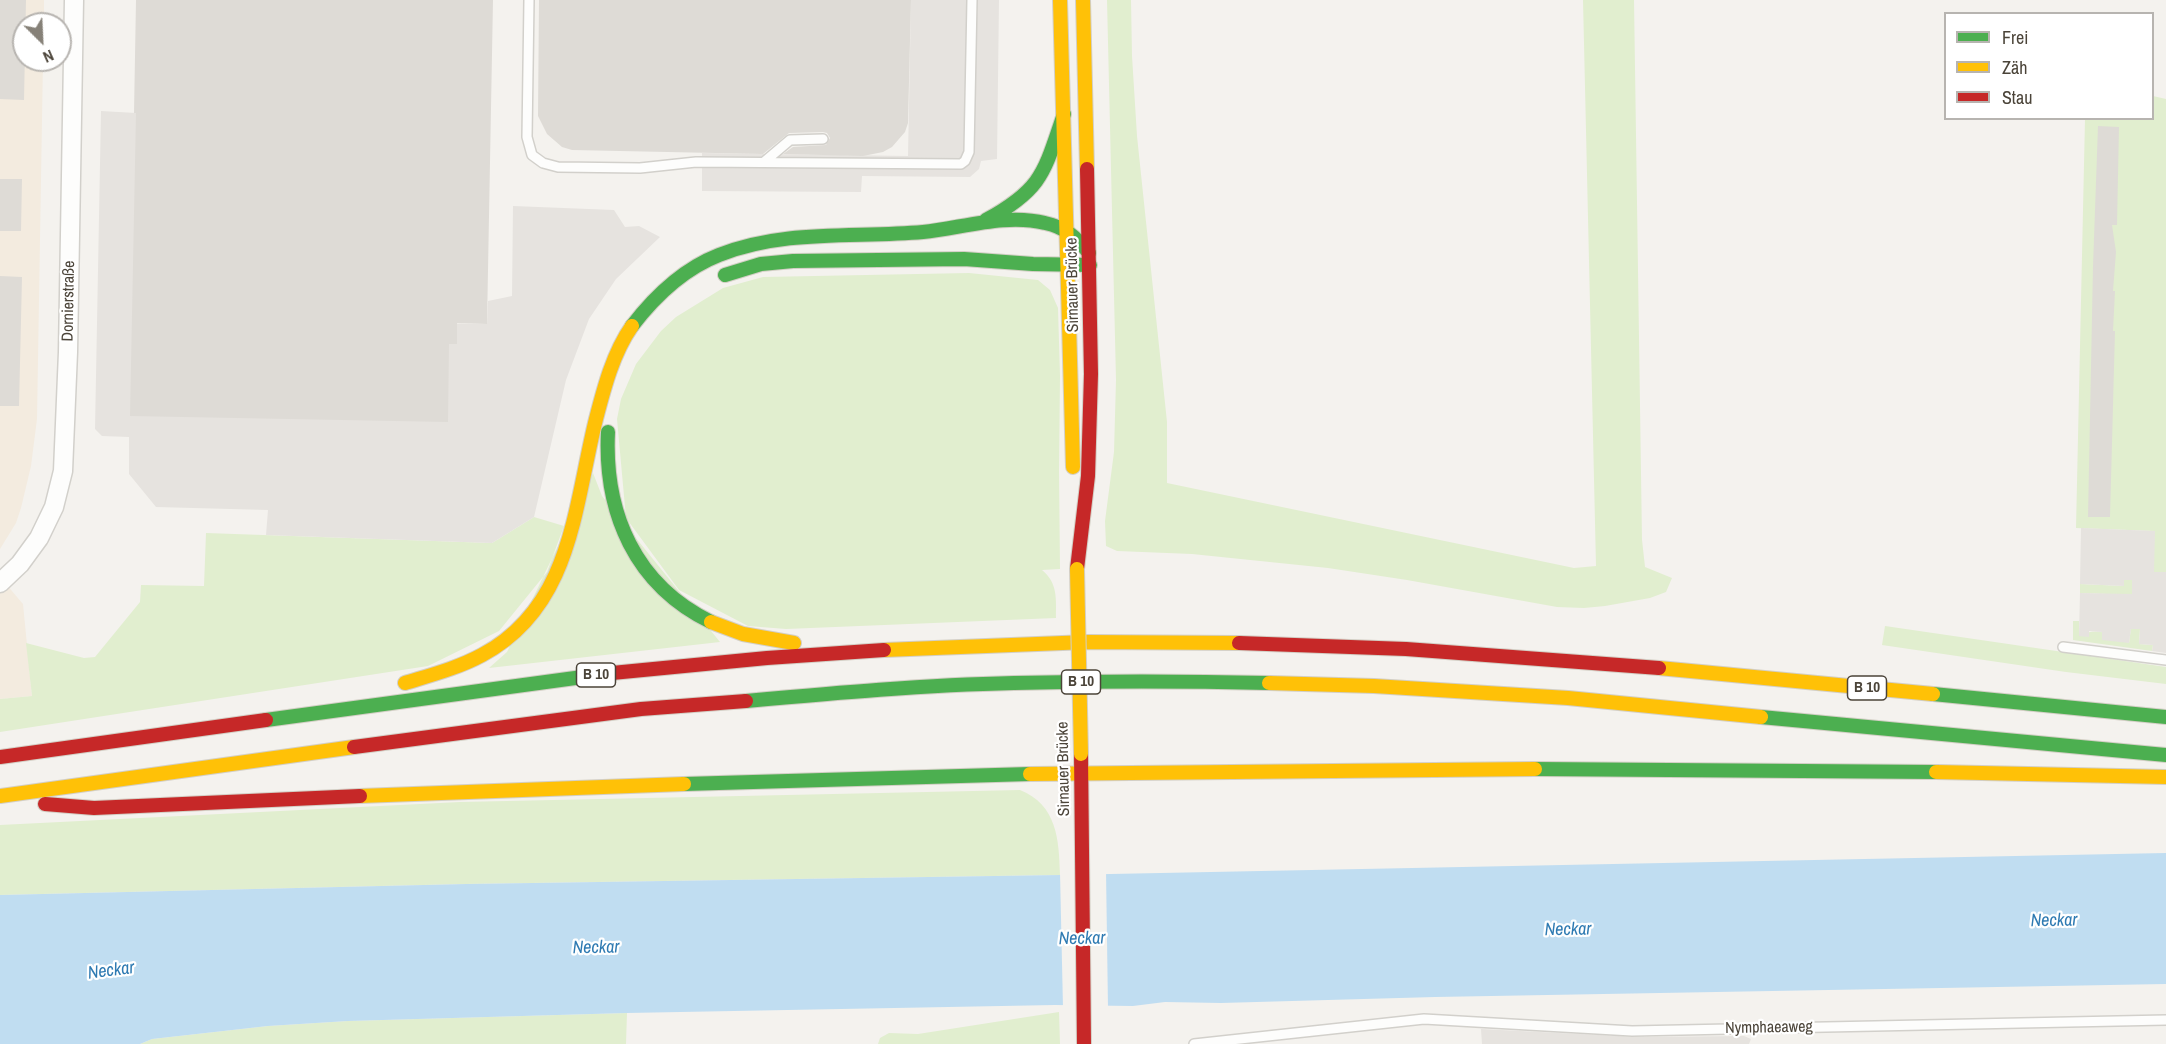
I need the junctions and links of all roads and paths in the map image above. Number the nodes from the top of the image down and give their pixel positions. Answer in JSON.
{"nodes":[{"id":1,"x":75,"y":0,"type":"edge"},
{"id":2,"x":529,"y":0,"type":"edge"},
{"id":3,"x":972,"y":0,"type":"edge"},
{"id":4,"x":1060,"y":0,"type":"edge"},
{"id":5,"x":1083,"y":0,"type":"edge"},
{"id":6,"x":1064,"y":114,"type":"junction"},
{"id":7,"x":823,"y":139,"type":"dead end"},
{"id":8,"x":764,"y":162,"type":"junction"},
{"id":9,"x":974,"y":226,"type":"junction"},
{"id":10,"x":1067,"y":230,"type":"junction"},
{"id":11,"x":1089,"y":259,"type":"junction"},
{"id":12,"x":1068,"y":266,"type":"junction"},
{"id":13,"x":714,"y":280,"type":"dead end"},
{"id":14,"x":623,"y":375,"type":"dead end"},
{"id":15,"x":1077,"y":569,"type":"junction"},
{"id":16,"x":0,"y":583,"type":"edge"},
{"id":17,"x":2063,"y":647,"type":"dead end"},
{"id":18,"x":867,"y":651,"type":"junction"},
{"id":19,"x":2166,"y":660,"type":"edge"},
{"id":20,"x":327,"y":711,"type":"junction"},
{"id":21,"x":2166,"y":717,"type":"edge"},
{"id":22,"x":2166,"y":755,"type":"edge"},
{"id":23,"x":0,"y":757,"type":"edge"},
{"id":24,"x":1081,"y":773,"type":"junction"},
{"id":25,"x":2166,"y":777,"type":"edge"},
{"id":26,"x":0,"y":798,"type":"edge"},
{"id":27,"x":2166,"y":1020,"type":"edge"},
{"id":28,"x":1084,"y":1044,"type":"edge"},
{"id":29,"x":1194,"y":1044,"type":"edge"}],
"edges":[{"from":1,"to":16,"type":"street","name":"Dornierstraße"},
{"from":2,"to":8,"type":"lane"},
{"from":3,"to":8,"type":"lane"},
{"from":4,"to":6,"type":"main road","name":"Sirnauer Brücke"},
{"from":5,"to":11,"type":"main road","name":"Sirnauer Brücke"},
{"from":6,"to":9,"type":"main road"},
{"from":6,"to":10,"type":"main road","name":"Sirnauer Brücke"},
{"from":7,"to":8,"type":"lane"},
{"from":9,"to":10,"type":"main road"},
{"from":9,"to":20,"type":"main road"},
{"from":10,"to":11,"type":"main road"},
{"from":10,"to":12,"type":"main road","name":"Sirnauer Brücke"},
{"from":11,"to":12,"type":"main road"},
{"from":11,"to":15,"type":"main road","name":"Sirnauer Brücke"},
{"from":12,"to":13,"type":"main road"},
{"from":12,"to":15,"type":"main road","name":"Sirnauer Brücke"},
{"from":14,"to":18,"type":"main road"},
{"from":15,"to":24,"type":"main road","name":"Sirnauer Brücke","bridge":true},
{"from":17,"to":19,"type":"lane"},
{"from":18,"to":20,"type":"main road","number":"B 10"},
{"from":18,"to":21,"type":"main road","number":"B 10"},
{"from":20,"to":23,"type":"main road","number":"B 10"},
{"from":22,"to":26,"type":"main road","number":"B 10"},
{"from":24,"to":25,"type":"main road"},
{"from":24,"to":26,"type":"main road"},
{"from":24,"to":28,"type":"main road","name":"Sirnauer Brücke"},
{"from":27,"to":29,"type":"lane","name":"Nymphaeaweg"}]}
